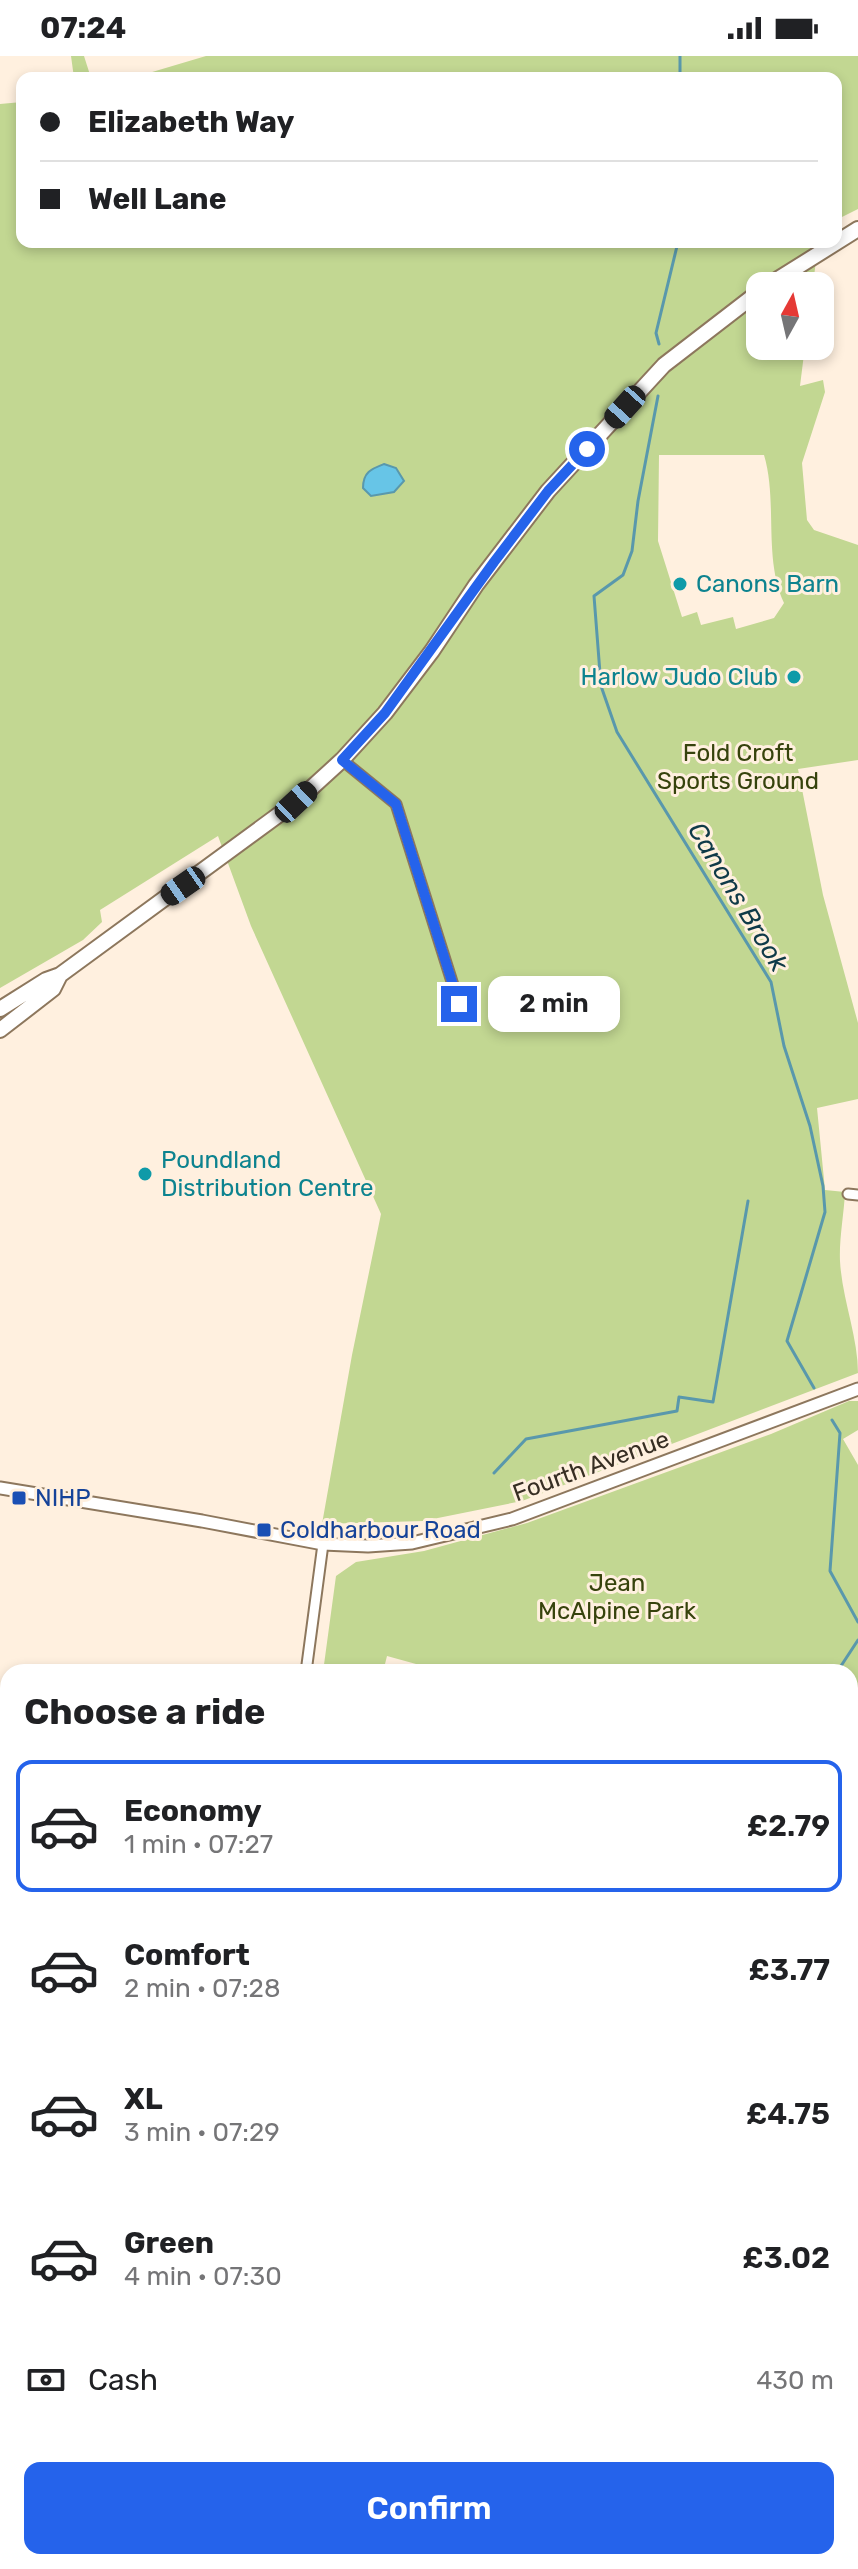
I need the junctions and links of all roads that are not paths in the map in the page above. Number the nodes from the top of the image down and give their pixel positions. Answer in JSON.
{"nodes":[{"id":1,"x":828,"y":248,"type":"edge"},
{"id":2,"x":789,"y":272,"type":"edge"},
{"id":3,"x":746,"y":302,"type":"edge"},
{"id":4,"x":342,"y":760,"type":"junction"},
{"id":5,"x":60,"y":975,"type":"junction"},
{"id":6,"x":459,"y":1004,"type":"dead end"},
{"id":7,"x":0,"y":1009,"type":"edge"},
{"id":8,"x":0,"y":1030,"type":"edge"},
{"id":9,"x":858,"y":1389,"type":"edge"},
{"id":10,"x":0,"y":1488,"type":"edge"},
{"id":11,"x":323,"y":1544,"type":"junction"},
{"id":12,"x":307,"y":1664,"type":"edge"}],
"edges":[{"from":1,"to":2,"type":"main road"},
{"from":3,"to":4,"type":"main road"},
{"from":4,"to":5,"type":"main road"},
{"from":4,"to":6,"type":"street"},
{"from":5,"to":7,"type":"main road"},
{"from":5,"to":8,"type":"main road"},
{"from":9,"to":11,"type":"street","name":"Fourth Avenue"},
{"from":10,"to":11,"type":"street","name":"Fourth Avenue"},
{"from":11,"to":12,"type":"street"}]}
